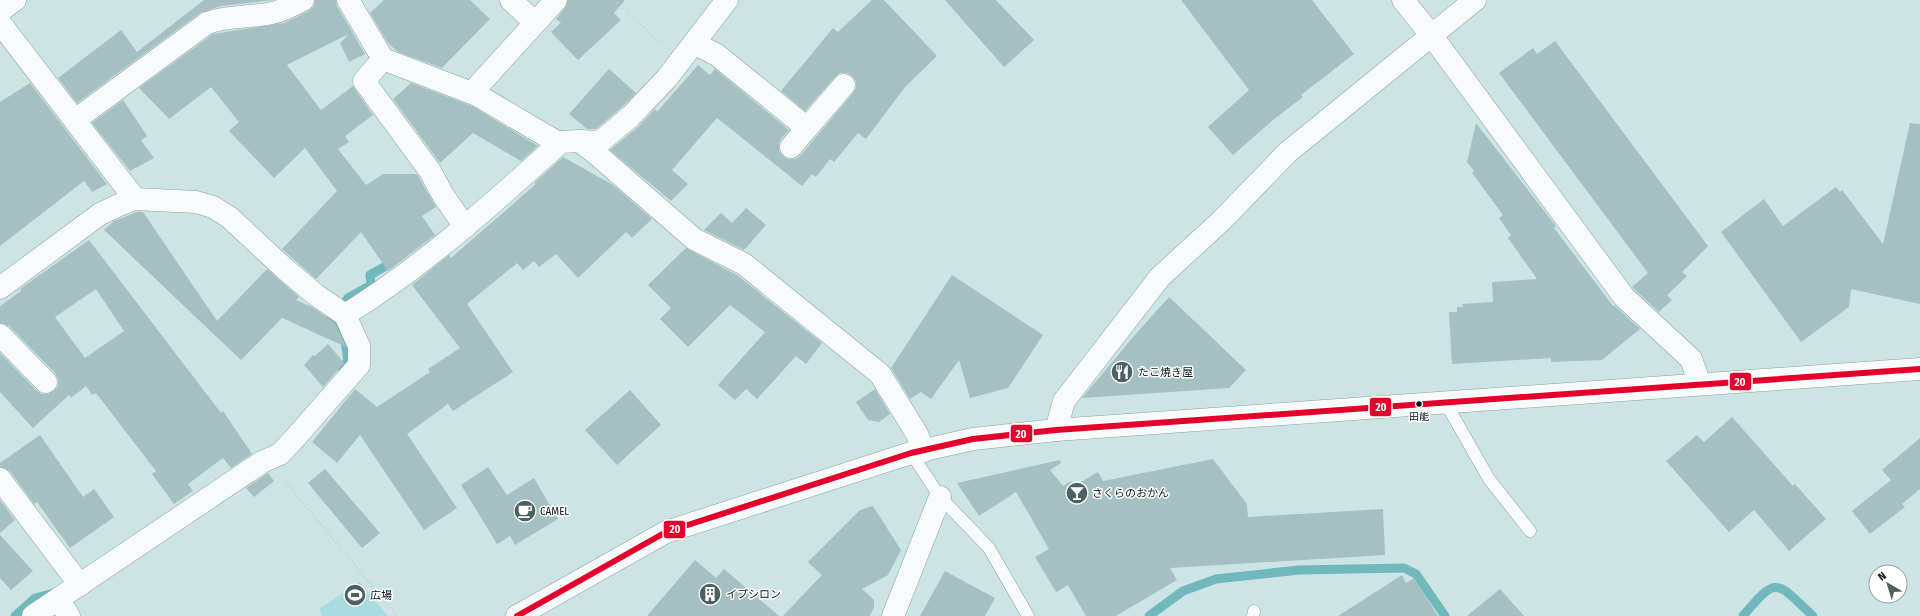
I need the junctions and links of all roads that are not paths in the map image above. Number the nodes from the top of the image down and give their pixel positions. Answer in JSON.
{"nodes":[{"id":1,"x":15,"y":0,"type":"edge"},
{"id":2,"x":303,"y":0,"type":"edge"},
{"id":3,"x":348,"y":0,"type":"edge"},
{"id":4,"x":511,"y":0,"type":"edge"},
{"id":5,"x":556,"y":0,"type":"edge"},
{"id":6,"x":727,"y":0,"type":"edge"},
{"id":7,"x":1402,"y":0,"type":"edge"},
{"id":8,"x":1475,"y":0,"type":"edge"},
{"id":9,"x":0,"y":11,"type":"edge"},
{"id":10,"x":0,"y":23,"type":"edge"},
{"id":11,"x":535,"y":23,"type":"junction"},
{"id":12,"x":1432,"y":36,"type":"junction"},
{"id":13,"x":694,"y":43,"type":"junction"},
{"id":14,"x":383,"y":59,"type":"junction"},
{"id":15,"x":844,"y":85,"type":"dead end"},
{"id":16,"x":475,"y":94,"type":"junction"},
{"id":17,"x":75,"y":120,"type":"junction"},
{"id":18,"x":807,"y":128,"type":"junction"},
{"id":19,"x":570,"y":142,"type":"junction"},
{"id":20,"x":790,"y":147,"type":"dead end"},
{"id":21,"x":135,"y":199,"type":"junction"},
{"id":22,"x":465,"y":227,"type":"junction"},
{"id":23,"x":0,"y":288,"type":"edge"},
{"id":24,"x":345,"y":315,"type":"junction"},
{"id":25,"x":0,"y":335,"type":"edge"},
{"id":26,"x":1920,"y":369,"type":"edge"},
{"id":27,"x":46,"y":382,"type":"dead end"},
{"id":28,"x":1700,"y":384,"type":"junction"},
{"id":29,"x":1445,"y":402,"type":"junction"},
{"id":30,"x":1056,"y":430,"type":"junction"},
{"id":31,"x":917,"y":452,"type":"junction"},
{"id":32,"x":0,"y":480,"type":"edge"},
{"id":33,"x":940,"y":498,"type":"junction"},
{"id":34,"x":1530,"y":531,"type":"dead end"},
{"id":35,"x":80,"y":585,"type":"junction"},
{"id":36,"x":64,"y":608,"type":"edge"},
{"id":37,"x":33,"y":616,"type":"edge"},
{"id":38,"x":517,"y":616,"type":"edge"},
{"id":39,"x":893,"y":616,"type":"edge"},
{"id":40,"x":1028,"y":616,"type":"edge"}],
"edges":[{"from":1,"to":9,"type":"street"},
{"from":2,"to":17,"type":"street"},
{"from":3,"to":14,"type":"street"},
{"from":4,"to":11,"type":"street"},
{"from":5,"to":11,"type":"street"},
{"from":6,"to":13,"type":"street"},
{"from":7,"to":12,"type":"street"},
{"from":8,"to":12,"type":"street"},
{"from":10,"to":17,"type":"street"},
{"from":11,"to":16,"type":"street"},
{"from":12,"to":28,"type":"street"},
{"from":12,"to":30,"type":"street"},
{"from":13,"to":18,"type":"street"},
{"from":13,"to":19,"type":"street"},
{"from":14,"to":16,"type":"street"},
{"from":14,"to":22,"type":"street"},
{"from":15,"to":18,"type":"street"},
{"from":16,"to":19,"type":"street"},
{"from":17,"to":21,"type":"street"},
{"from":18,"to":20,"type":"street"},
{"from":19,"to":22,"type":"street"},
{"from":19,"to":31,"type":"street"},
{"from":21,"to":23,"type":"street"},
{"from":21,"to":24,"type":"street"},
{"from":22,"to":24,"type":"street"},
{"from":24,"to":35,"type":"street"},
{"from":25,"to":27,"type":"street"},
{"from":26,"to":28,"type":"street"},
{"from":28,"to":29,"type":"street"},
{"from":29,"to":30,"type":"street"},
{"from":29,"to":34,"type":"lane"},
{"from":30,"to":31,"type":"street"},
{"from":31,"to":33,"type":"lane"},
{"from":31,"to":38,"type":"street"},
{"from":32,"to":35,"type":"street"},
{"from":33,"to":39,"type":"street"},
{"from":33,"to":40,"type":"lane"},
{"from":35,"to":36,"type":"street"},
{"from":36,"to":37,"type":"street"}]}
